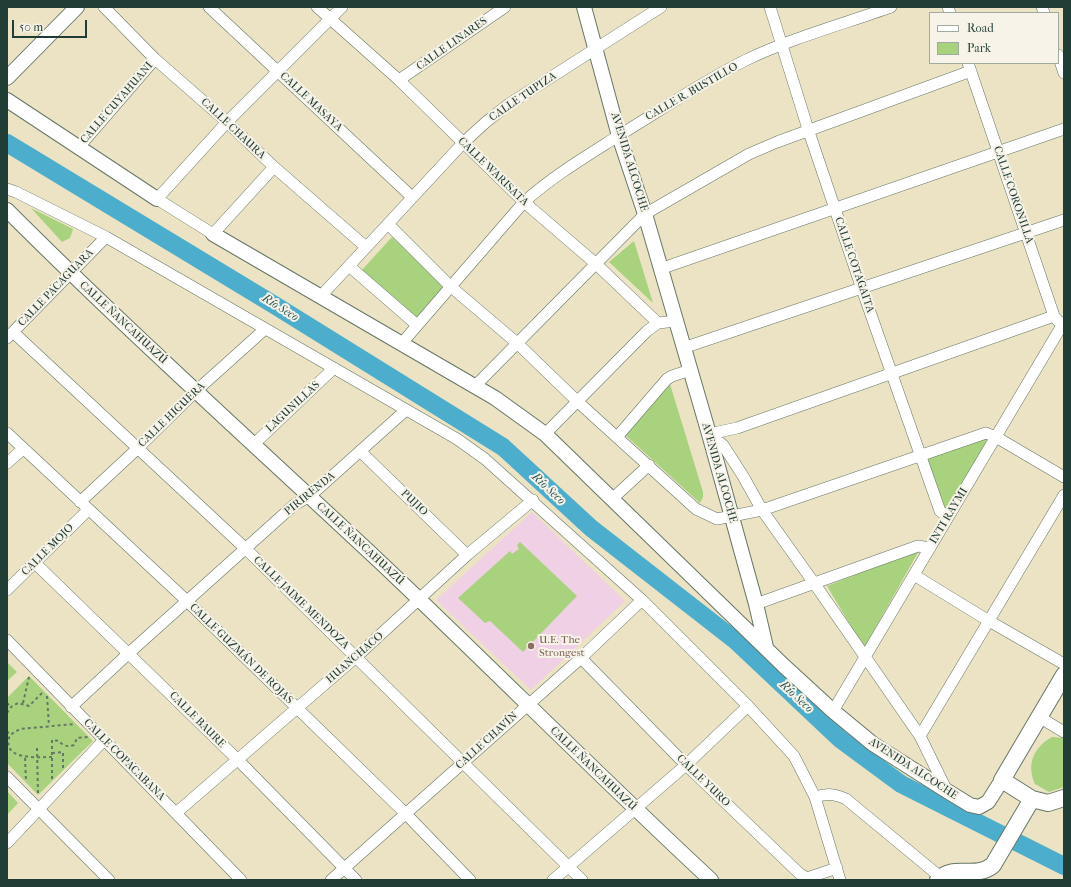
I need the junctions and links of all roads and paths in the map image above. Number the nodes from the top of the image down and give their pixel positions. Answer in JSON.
{"nodes":[{"id":1,"x":77,"y":7,"type":"edge"},
{"id":2,"x":104,"y":7,"type":"edge"},
{"id":3,"x":209,"y":7,"type":"edge"},
{"id":4,"x":317,"y":7,"type":"edge"},
{"id":5,"x":342,"y":7,"type":"edge"},
{"id":6,"x":505,"y":7,"type":"edge"},
{"id":7,"x":584,"y":7,"type":"edge"},
{"id":8,"x":661,"y":7,"type":"edge"},
{"id":9,"x":770,"y":7,"type":"edge"},
{"id":10,"x":891,"y":7,"type":"edge"},
{"id":11,"x":329,"y":18,"type":"junction"},
{"id":12,"x":782,"y":45,"type":"junction"},
{"id":13,"x":596,"y":49,"type":"junction"},
{"id":14,"x":1059,"y":58,"type":"edge"},
{"id":15,"x":156,"y":59,"type":"junction"},
{"id":16,"x":969,"y":67,"type":"edge"},
{"id":17,"x":278,"y":71,"type":"junction"},
{"id":18,"x":1064,"y":73,"type":"edge"},
{"id":19,"x":7,"y":78,"type":"edge"},
{"id":20,"x":399,"y":80,"type":"junction"},
{"id":21,"x":7,"y":100,"type":"edge"},
{"id":22,"x":227,"y":122,"type":"junction"},
{"id":23,"x":808,"y":129,"type":"junction"},
{"id":24,"x":1064,"y":129,"type":"edge"},
{"id":25,"x":619,"y":136,"type":"junction"},
{"id":26,"x":463,"y":144,"type":"junction"},
{"id":27,"x":79,"y":147,"type":"junction"},
{"id":28,"x":998,"y":152,"type":"junction"},
{"id":29,"x":274,"y":166,"type":"junction"},
{"id":30,"x":7,"y":189,"type":"edge"},
{"id":31,"x":412,"y":197,"type":"junction"},
{"id":32,"x":158,"y":199,"type":"junction"},
{"id":33,"x":524,"y":202,"type":"junction"},
{"id":34,"x":835,"y":208,"type":"junction"},
{"id":35,"x":7,"y":210,"type":"edge"},
{"id":36,"x":645,"y":214,"type":"junction"},
{"id":37,"x":1064,"y":220,"type":"edge"},
{"id":38,"x":388,"y":224,"type":"junction"},
{"id":39,"x":213,"y":234,"type":"junction"},
{"id":40,"x":1026,"y":234,"type":"junction"},
{"id":41,"x":106,"y":237,"type":"junction"},
{"id":42,"x":366,"y":247,"type":"junction"},
{"id":43,"x":595,"y":263,"type":"junction"},
{"id":44,"x":349,"y":266,"type":"junction"},
{"id":45,"x":660,"y":269,"type":"junction"},
{"id":46,"x":69,"y":272,"type":"junction"},
{"id":47,"x":450,"y":286,"type":"junction"},
{"id":48,"x":862,"y":289,"type":"junction"},
{"id":49,"x":321,"y":296,"type":"junction"},
{"id":50,"x":1054,"y":316,"type":"junction"},
{"id":51,"x":676,"y":321,"type":"junction"},
{"id":52,"x":658,"y":323,"type":"junction"},
{"id":53,"x":1063,"y":324,"type":"edge"},
{"id":54,"x":417,"y":325,"type":"junction"},
{"id":55,"x":265,"y":329,"type":"junction"},
{"id":56,"x":10,"y":335,"type":"edge"},
{"id":57,"x":402,"y":343,"type":"junction"},
{"id":58,"x":517,"y":343,"type":"junction"},
{"id":59,"x":683,"y":348,"type":"junction"},
{"id":60,"x":334,"y":368,"type":"junction"},
{"id":61,"x":690,"y":370,"type":"junction"},
{"id":62,"x":891,"y":373,"type":"junction"},
{"id":63,"x":475,"y":386,"type":"junction"},
{"id":64,"x":196,"y":391,"type":"junction"},
{"id":65,"x":578,"y":402,"type":"junction"},
{"id":66,"x":406,"y":410,"type":"junction"},
{"id":67,"x":7,"y":433,"type":"edge"},
{"id":68,"x":545,"y":434,"type":"junction"},
{"id":69,"x":709,"y":434,"type":"junction"},
{"id":70,"x":617,"y":437,"type":"junction"},
{"id":71,"x":996,"y":437,"type":"junction"},
{"id":72,"x":253,"y":445,"type":"junction"},
{"id":73,"x":23,"y":449,"type":"junction"},
{"id":74,"x":137,"y":449,"type":"junction"},
{"id":75,"x":360,"y":451,"type":"junction"},
{"id":76,"x":920,"y":455,"type":"junction"},
{"id":77,"x":7,"y":463,"type":"edge"},
{"id":78,"x":648,"y":465,"type":"junction"},
{"id":79,"x":1064,"y":477,"type":"edge"},
{"id":80,"x":1064,"y":495,"type":"edge"},
{"id":81,"x":310,"y":496,"type":"junction"},
{"id":82,"x":612,"y":499,"type":"junction"},
{"id":83,"x":533,"y":500,"type":"junction"},
{"id":84,"x":84,"y":506,"type":"junction"},
{"id":85,"x":762,"y":510,"type":"junction"},
{"id":86,"x":948,"y":517,"type":"junction"},
{"id":87,"x":732,"y":518,"type":"junction"},
{"id":88,"x":930,"y":548,"type":"junction"},
{"id":89,"x":246,"y":549,"type":"junction"},
{"id":90,"x":467,"y":555,"type":"junction"},
{"id":91,"x":35,"y":563,"type":"junction"},
{"id":92,"x":914,"y":575,"type":"junction"},
{"id":93,"x":814,"y":583,"type":"junction"},
{"id":94,"x":7,"y":590,"type":"edge"},
{"id":95,"x":420,"y":600,"type":"junction"},
{"id":96,"x":642,"y":600,"type":"junction"},
{"id":97,"x":187,"y":601,"type":"junction"},
{"id":98,"x":756,"y":604,"type":"junction"},
{"id":99,"x":989,"y":621,"type":"junction"},
{"id":100,"x":7,"y":640,"type":"edge"},
{"id":101,"x":766,"y":647,"type":"junction"},
{"id":102,"x":129,"y":653,"type":"junction"},
{"id":103,"x":356,"y":657,"type":"junction"},
{"id":104,"x":581,"y":658,"type":"junction"},
{"id":105,"x":865,"y":658,"type":"junction"},
{"id":106,"x":1064,"y":664,"type":"edge"},
{"id":107,"x":1064,"y":675,"type":"edge"},
{"id":108,"x":29,"y":676,"type":"dead end"},
{"id":109,"x":44,"y":692,"type":"dead end"},
{"id":110,"x":47,"y":695,"type":"dead end"},
{"id":111,"x":7,"y":703,"type":"edge"},
{"id":112,"x":23,"y":703,"type":"junction"},
{"id":113,"x":527,"y":706,"type":"junction"},
{"id":114,"x":748,"y":706,"type":"junction"},
{"id":115,"x":11,"y":707,"type":"junction"},
{"id":116,"x":71,"y":707,"type":"junction"},
{"id":117,"x":297,"y":709,"type":"junction"},
{"id":118,"x":833,"y":710,"type":"junction"},
{"id":119,"x":7,"y":713,"type":"edge"},
{"id":120,"x":1039,"y":717,"type":"junction"},
{"id":121,"x":76,"y":724,"type":"dead end"},
{"id":122,"x":49,"y":726,"type":"junction"},
{"id":123,"x":7,"y":730,"type":"edge"},
{"id":124,"x":1064,"y":732,"type":"edge"},
{"id":125,"x":10,"y":735,"type":"junction"},
{"id":126,"x":920,"y":736,"type":"junction"},
{"id":127,"x":89,"y":737,"type":"dead end"},
{"id":128,"x":104,"y":740,"type":"junction"},
{"id":129,"x":37,"y":748,"type":"dead end"},
{"id":130,"x":52,"y":753,"type":"junction"},
{"id":131,"x":37,"y":757,"type":"junction"},
{"id":132,"x":52,"y":757,"type":"junction"},
{"id":133,"x":25,"y":758,"type":"junction"},
{"id":134,"x":238,"y":760,"type":"junction"},
{"id":135,"x":463,"y":763,"type":"junction"},
{"id":136,"x":686,"y":765,"type":"junction"},
{"id":137,"x":63,"y":770,"type":"dead end"},
{"id":138,"x":7,"y":777,"type":"edge"},
{"id":139,"x":1002,"y":780,"type":"junction"},
{"id":140,"x":52,"y":781,"type":"dead end"},
{"id":141,"x":26,"y":782,"type":"dead end"},
{"id":142,"x":947,"y":791,"type":"junction"},
{"id":143,"x":38,"y":795,"type":"dead end"},
{"id":144,"x":815,"y":797,"type":"junction"},
{"id":145,"x":1064,"y":798,"type":"edge"},
{"id":146,"x":1032,"y":799,"type":"junction"},
{"id":147,"x":635,"y":809,"type":"junction"},
{"id":148,"x":39,"y":810,"type":"junction"},
{"id":149,"x":176,"y":813,"type":"junction"},
{"id":150,"x":405,"y":813,"type":"junction"},
{"id":151,"x":7,"y":843,"type":"edge"},
{"id":152,"x":568,"y":867,"type":"junction"},
{"id":153,"x":344,"y":868,"type":"junction"},
{"id":154,"x":837,"y":868,"type":"junction"},
{"id":155,"x":234,"y":878,"type":"edge"},
{"id":156,"x":940,"y":879,"type":"edge"},
{"id":157,"x":109,"y":880,"type":"edge"},
{"id":158,"x":331,"y":880,"type":"edge"},
{"id":159,"x":356,"y":880,"type":"edge"},
{"id":160,"x":470,"y":880,"type":"edge"},
{"id":161,"x":553,"y":880,"type":"edge"},
{"id":162,"x":582,"y":880,"type":"edge"},
{"id":163,"x":711,"y":880,"type":"edge"},
{"id":164,"x":840,"y":880,"type":"edge"}],
"edges":[{"from":1,"to":19,"type":"street"},
{"from":2,"to":15,"type":"street","name":"CALLE CHAURA"},
{"from":3,"to":17,"type":"street","name":"CALLE MASAYA"},
{"from":4,"to":11,"type":"street","name":"CALLE WARISATA"},
{"from":5,"to":11,"type":"street"},
{"from":6,"to":20,"type":"street","name":"CALLE LINARES"},
{"from":7,"to":13,"type":"street","name":"AVENIDA ALCOCHE"},
{"from":8,"to":13,"type":"street","name":"CALLE TUPIZA"},
{"from":9,"to":12,"type":"street","name":"CALLE COTAGAITA"},
{"from":10,"to":12,"type":"street","name":"CALLE R. BUSTILLO"},
{"from":11,"to":17,"type":"street"},
{"from":11,"to":20,"type":"street","name":"CALLE WARISATA"},
{"from":12,"to":23,"type":"street","name":"CALLE COTAGAITA"},
{"from":12,"to":25,"type":"street","name":"CALLE R. BUSTILLO"},
{"from":13,"to":25,"type":"street","name":"AVENIDA ALCOCHE"},
{"from":13,"to":26,"type":"street","name":"CALLE TUPIZA"},
{"from":14,"to":18,"type":"street"},
{"from":15,"to":22,"type":"street","name":"CALLE CHAURA"},
{"from":15,"to":27,"type":"street","name":"CALLE CUYAHUANI"},
{"from":16,"to":23,"type":"street"},
{"from":16,"to":28,"type":"street","name":"CALLE CORONILLA"},
{"from":17,"to":22,"type":"street"},
{"from":17,"to":31,"type":"street","name":"CALLE MASAYA"},
{"from":20,"to":26,"type":"street","name":"CALLE WARISATA"},
{"from":21,"to":27,"type":"street"},
{"from":22,"to":29,"type":"street","name":"CALLE CHAURA"},
{"from":22,"to":32,"type":"street"},
{"from":23,"to":34,"type":"street","name":"CALLE COTAGAITA"},
{"from":23,"to":36,"type":"street"},
{"from":24,"to":28,"type":"street"},
{"from":25,"to":33,"type":"street","name":"CALLE R. BUSTILLO"},
{"from":25,"to":36,"type":"street","name":"AVENIDA ALCOCHE"},
{"from":26,"to":31,"type":"street","name":"CALLE TUPIZA"},
{"from":26,"to":33,"type":"street","name":"CALLE WARISATA"},
{"from":27,"to":32,"type":"street"},
{"from":28,"to":34,"type":"street"},
{"from":28,"to":40,"type":"street","name":"CALLE CORONILLA"},
{"from":29,"to":39,"type":"street"},
{"from":29,"to":42,"type":"street","name":"CALLE CHAURA"},
{"from":30,"to":41,"type":"street"},
{"from":31,"to":38,"type":"street","name":"CALLE TUPIZA"},
{"from":32,"to":39,"type":"street"},
{"from":33,"to":43,"type":"street","name":"CALLE WARISATA"},
{"from":33,"to":47,"type":"street","name":"CALLE R. BUSTILLO"},
{"from":34,"to":45,"type":"street"},
{"from":34,"to":48,"type":"street","name":"CALLE COTAGAITA"},
{"from":35,"to":46,"type":"street","name":"CALLE ÑANCAHUAZÚ"},
{"from":36,"to":43,"type":"street"},
{"from":36,"to":45,"type":"street","name":"AVENIDA ALCOCHE"},
{"from":37,"to":40,"type":"street"},
{"from":38,"to":42,"type":"street","name":"CALLE TUPIZA"},
{"from":38,"to":47,"type":"street"},
{"from":39,"to":49,"type":"street"},
{"from":40,"to":48,"type":"street"},
{"from":40,"to":50,"type":"street","name":"CALLE CORONILLA"},
{"from":41,"to":46,"type":"street","name":"CALLE PACAGUARA"},
{"from":41,"to":55,"type":"street"},
{"from":42,"to":44,"type":"street","name":"CALLE TUPIZA"},
{"from":43,"to":52,"type":"street","name":"CALLE WARISATA"},
{"from":43,"to":58,"type":"street"},
{"from":44,"to":49,"type":"street","name":"CALLE TUPIZA"},
{"from":44,"to":54,"type":"street"},
{"from":45,"to":51,"type":"street","name":"AVENIDA ALCOCHE"},
{"from":46,"to":56,"type":"street","name":"CALLE PACAGUARA"},
{"from":46,"to":64,"type":"street","name":"CALLE ÑANCAHUAZÚ"},
{"from":47,"to":54,"type":"street","name":"CALLE R. BUSTILLO"},
{"from":47,"to":58,"type":"street"},
{"from":48,"to":59,"type":"street"},
{"from":48,"to":62,"type":"street","name":"CALLE COTAGAITA"},
{"from":49,"to":57,"type":"street"},
{"from":50,"to":53,"type":"street","name":"CALLE CORONILLA"},
{"from":50,"to":62,"type":"street"},
{"from":51,"to":52,"type":"street"},
{"from":51,"to":59,"type":"street","name":"AVENIDA ALCOCHE"},
{"from":52,"to":65,"type":"street"},
{"from":53,"to":71,"type":"street","name":"INTI RAYMI"},
{"from":54,"to":57,"type":"street","name":"CALLE R. BUSTILLO"},
{"from":55,"to":60,"type":"street"},
{"from":55,"to":64,"type":"street","name":"CALLE HIGUERA"},
{"from":56,"to":74,"type":"street","name":"CALLE JAIME MENDOZA"},
{"from":57,"to":63,"type":"street"},
{"from":58,"to":63,"type":"street"},
{"from":58,"to":65,"type":"street"},
{"from":59,"to":61,"type":"street","name":"AVENIDA ALCOCHE"},
{"from":60,"to":66,"type":"street"},
{"from":60,"to":72,"type":"street","name":"LAGUNILLAS"},
{"from":61,"to":69,"type":"street","name":"AVENIDA ALCOCHE"},
{"from":61,"to":70,"type":"street"},
{"from":62,"to":69,"type":"street"},
{"from":62,"to":76,"type":"street","name":"CALLE COTAGAITA"},
{"from":63,"to":68,"type":"street"},
{"from":64,"to":72,"type":"street","name":"CALLE ÑANCAHUAZÚ"},
{"from":64,"to":74,"type":"street","name":"CALLE HIGUERA"},
{"from":65,"to":68,"type":"street"},
{"from":65,"to":70,"type":"street"},
{"from":66,"to":75,"type":"street","name":"PIRIRENDA"},
{"from":66,"to":83,"type":"street"},
{"from":67,"to":73,"type":"street","name":"CALLE GUZMÁN DE ROJAS"},
{"from":68,"to":82,"type":"street"},
{"from":69,"to":85,"type":"street"},
{"from":69,"to":87,"type":"street","name":"AVENIDA ALCOCHE"},
{"from":70,"to":78,"type":"street"},
{"from":71,"to":76,"type":"street"},
{"from":71,"to":79,"type":"street"},
{"from":71,"to":86,"type":"street","name":"INTI RAYMI"},
{"from":72,"to":81,"type":"street","name":"CALLE ÑANCAHUAZÚ"},
{"from":73,"to":77,"type":"street"},
{"from":73,"to":84,"type":"street","name":"CALLE GUZMÁN DE ROJAS"},
{"from":74,"to":84,"type":"street","name":"CALLE HIGUERA"},
{"from":74,"to":89,"type":"street","name":"CALLE JAIME MENDOZA"},
{"from":75,"to":81,"type":"street","name":"PIRIRENDA"},
{"from":75,"to":90,"type":"street","name":"PUJIO"},
{"from":76,"to":85,"type":"street"},
{"from":76,"to":86,"type":"street","name":"CALLE COTAGAITA"},
{"from":78,"to":82,"type":"street"},
{"from":78,"to":87,"type":"street"},
{"from":80,"to":99,"type":"street"},
{"from":81,"to":89,"type":"street","name":"PIRIRENDA"},
{"from":81,"to":95,"type":"street","name":"CALLE ÑANCAHUAZÚ"},
{"from":82,"to":101,"type":"street"},
{"from":83,"to":90,"type":"street","name":"HUANCHACO"},
{"from":83,"to":96,"type":"street"},
{"from":84,"to":91,"type":"street","name":"CALLE MOJO"},
{"from":84,"to":97,"type":"street","name":"CALLE GUZMÁN DE ROJAS"},
{"from":85,"to":87,"type":"street"},
{"from":85,"to":93,"type":"street"},
{"from":86,"to":88,"type":"street","name":"INTI RAYMI"},
{"from":87,"to":98,"type":"street","name":"AVENIDA ALCOCHE"},
{"from":88,"to":92,"type":"street","name":"INTI RAYMI"},
{"from":88,"to":93,"type":"street"},
{"from":89,"to":97,"type":"street","name":"PIRIRENDA"},
{"from":89,"to":103,"type":"street","name":"CALLE JAIME MENDOZA"},
{"from":90,"to":95,"type":"street","name":"HUANCHACO"},
{"from":91,"to":94,"type":"street","name":"CALLE MOJO"},
{"from":91,"to":102,"type":"street","name":"CALLE BAURE"},
{"from":92,"to":99,"type":"street"},
{"from":92,"to":105,"type":"street","name":"INTI RAYMI"},
{"from":93,"to":98,"type":"street"},
{"from":93,"to":105,"type":"street"},
{"from":95,"to":103,"type":"street","name":"HUANCHACO"},
{"from":95,"to":113,"type":"street","name":"CALLE ÑANCAHUAZÚ"},
{"from":96,"to":104,"type":"street","name":"CALLE CHAVÍN"},
{"from":96,"to":114,"type":"street"},
{"from":97,"to":102,"type":"street","name":"PIRIRENDA"},
{"from":97,"to":117,"type":"street","name":"CALLE GUZMÁN DE ROJAS"},
{"from":98,"to":101,"type":"street","name":"AVENIDA ALCOCHE"},
{"from":99,"to":106,"type":"street"},
{"from":99,"to":126,"type":"street"},
{"from":100,"to":116,"type":"street","name":"CALLE COPACABANA"},
{"from":101,"to":118,"type":"street","name":"AVENIDA ALCOCHE"},
{"from":102,"to":116,"type":"street","name":"PIRIRENDA"},
{"from":102,"to":134,"type":"street","name":"CALLE BAURE"},
{"from":103,"to":117,"type":"street","name":"HUANCHACO"},
{"from":103,"to":135,"type":"street","name":"CALLE JAIME MENDOZA"},
{"from":104,"to":113,"type":"street","name":"CALLE CHAVÍN"},
{"from":104,"to":136,"type":"street","name":"CALLE YURO"},
{"from":105,"to":118,"type":"street","name":"INTI RAYMI"},
{"from":105,"to":126,"type":"street"},
{"from":107,"to":120,"type":"main road"},
{"from":108,"to":112,"type":"path"},
{"from":109,"to":112,"type":"path"},
{"from":110,"to":122,"type":"path"},
{"from":111,"to":115,"type":"path"},
{"from":112,"to":115,"type":"path"},
{"from":113,"to":135,"type":"street","name":"CALLE CHAVÍN"},
{"from":113,"to":147,"type":"street","name":"CALLE ÑANCAHUAZÚ"},
{"from":114,"to":136,"type":"street"},
{"from":114,"to":144,"type":"street"},
{"from":115,"to":119,"type":"path"},
{"from":116,"to":128,"type":"street","name":"CALLE COPACABANA"},
{"from":117,"to":134,"type":"street","name":"HUANCHACO"},
{"from":117,"to":150,"type":"street","name":"CALLE GUZMÁN DE ROJAS"},
{"from":118,"to":142,"type":"street","name":"AVENIDA ALCOCHE"},
{"from":120,"to":124,"type":"street"},
{"from":120,"to":139,"type":"main road"},
{"from":121,"to":122,"type":"path"},
{"from":122,"to":125,"type":"path"},
{"from":123,"to":125,"type":"path"},
{"from":125,"to":133,"type":"path"},
{"from":126,"to":142,"type":"street"},
{"from":127,"to":130,"type":"path"},
{"from":128,"to":148,"type":"street"},
{"from":128,"to":149,"type":"street","name":"CALLE COPACABANA"},
{"from":129,"to":131,"type":"path"},
{"from":130,"to":132,"type":"path"},
{"from":130,"to":137,"type":"path"},
{"from":131,"to":132,"type":"path"},
{"from":131,"to":133,"type":"path"},
{"from":131,"to":143,"type":"path"},
{"from":132,"to":140,"type":"path"},
{"from":133,"to":141,"type":"path"},
{"from":134,"to":149,"type":"street","name":"HUANCHACO"},
{"from":134,"to":153,"type":"street","name":"CALLE BAURE"},
{"from":135,"to":150,"type":"street","name":"CALLE CHAVÍN"},
{"from":135,"to":152,"type":"street","name":"CALLE JAIME MENDOZA"},
{"from":136,"to":147,"type":"street"},
{"from":136,"to":154,"type":"street","name":"CALLE YURO"},
{"from":138,"to":148,"type":"street"},
{"from":139,"to":142,"type":"street","name":"AVENIDA ALCOCHE"},
{"from":139,"to":146,"type":"main road"},
{"from":144,"to":154,"type":"street"},
{"from":144,"to":156,"type":"street"},
{"from":145,"to":146,"type":"main road"},
{"from":146,"to":156,"type":"main road"},
{"from":147,"to":152,"type":"street"},
{"from":147,"to":163,"type":"street","name":"CALLE ÑANCAHUAZÚ"},
{"from":148,"to":151,"type":"street"},
{"from":148,"to":157,"type":"street"},
{"from":149,"to":155,"type":"street","name":"CALLE COPACABANA"},
{"from":150,"to":153,"type":"street","name":"CALLE CHAVÍN"},
{"from":150,"to":160,"type":"street","name":"CALLE GUZMÁN DE ROJAS"},
{"from":152,"to":161,"type":"street"},
{"from":152,"to":162,"type":"street","name":"CALLE JAIME MENDOZA"},
{"from":153,"to":158,"type":"street","name":"CALLE CHAVÍN"},
{"from":153,"to":159,"type":"street","name":"CALLE BAURE"},
{"from":154,"to":164,"type":"street"}]}
